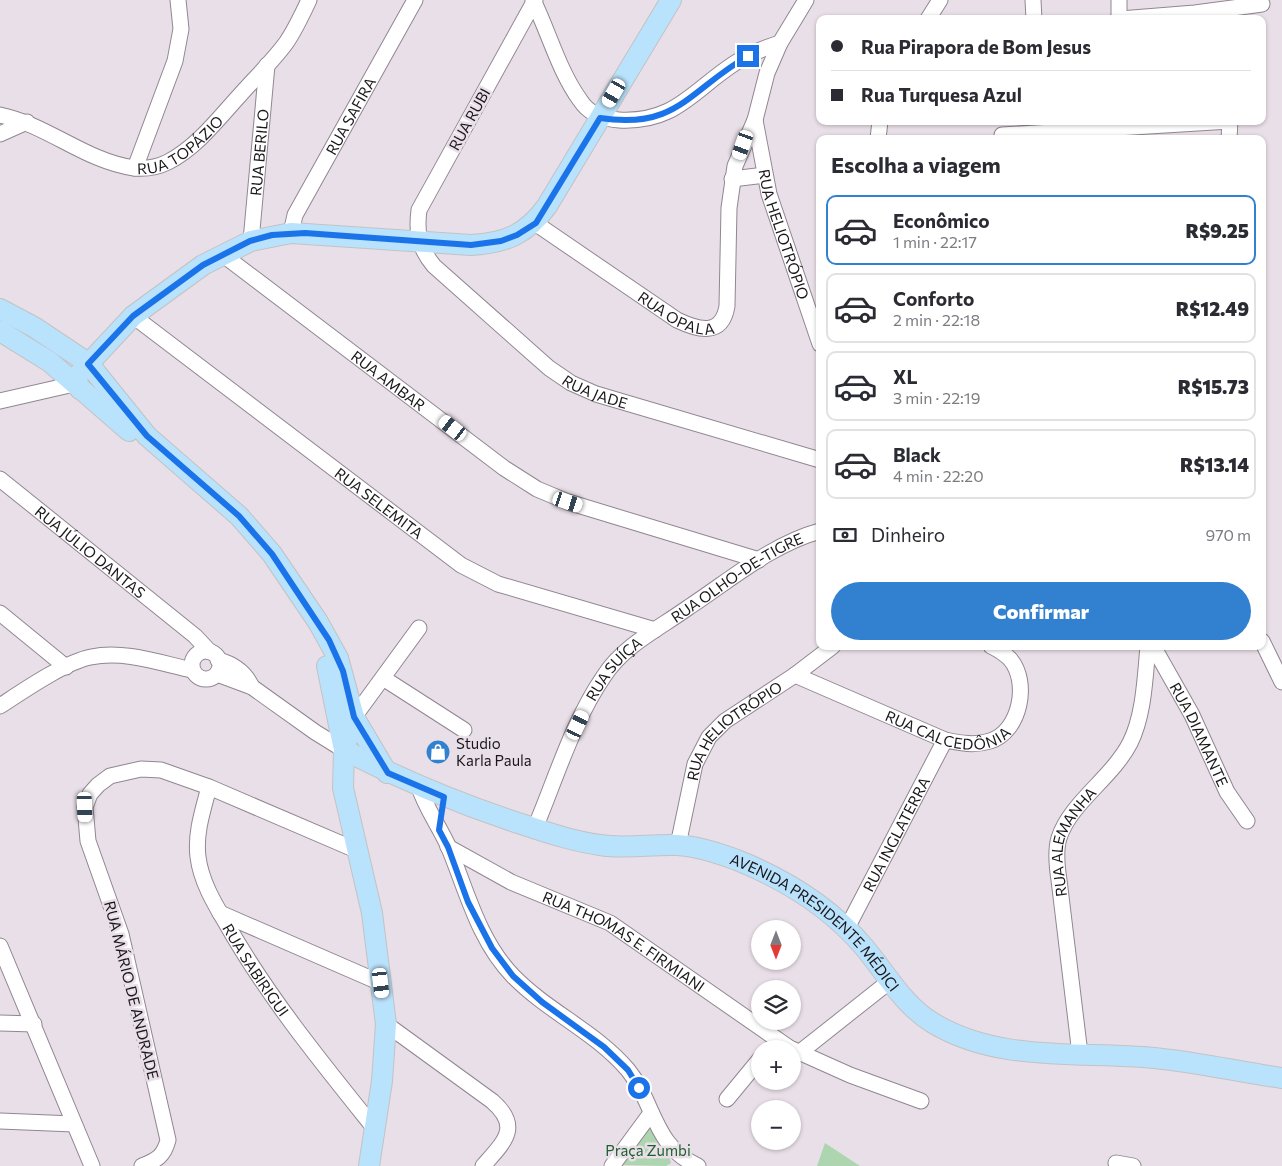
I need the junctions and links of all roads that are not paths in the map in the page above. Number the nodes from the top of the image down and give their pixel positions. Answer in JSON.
{"nodes":[{"id":1,"x":178,"y":0,"type":"edge"},
{"id":2,"x":309,"y":0,"type":"edge"},
{"id":3,"x":415,"y":0,"type":"edge"},
{"id":4,"x":671,"y":0,"type":"edge"},
{"id":5,"x":806,"y":0,"type":"edge"},
{"id":6,"x":940,"y":0,"type":"edge"},
{"id":7,"x":1033,"y":0,"type":"edge"},
{"id":8,"x":1119,"y":0,"type":"edge"},
{"id":9,"x":534,"y":1,"type":"edge"},
{"id":10,"x":1262,"y":4,"type":"dead end"},
{"id":11,"x":1232,"y":9,"type":"edge"},
{"id":12,"x":931,"y":15,"type":"edge"},
{"id":13,"x":1034,"y":15,"type":"edge"},
{"id":14,"x":1120,"y":15,"type":"edge"},
{"id":15,"x":1165,"y":15,"type":"edge"},
{"id":16,"x":780,"y":43,"type":"junction"},
{"id":17,"x":267,"y":65,"type":"junction"},
{"id":18,"x":0,"y":115,"type":"edge"},
{"id":19,"x":600,"y":118,"type":"junction"},
{"id":20,"x":755,"y":120,"type":"junction"},
{"id":21,"x":27,"y":122,"type":"junction"},
{"id":22,"x":1147,"y":125,"type":"edge"},
{"id":23,"x":1003,"y":132,"type":"edge"},
{"id":24,"x":0,"y":134,"type":"edge"},
{"id":25,"x":135,"y":168,"type":"junction"},
{"id":26,"x":765,"y":175,"type":"junction"},
{"id":27,"x":732,"y":179,"type":"junction"},
{"id":28,"x":536,"y":223,"type":"junction"},
{"id":29,"x":291,"y":233,"type":"junction"},
{"id":30,"x":250,"y":241,"type":"junction"},
{"id":31,"x":419,"y":242,"type":"junction"},
{"id":32,"x":222,"y":254,"type":"junction"},
{"id":33,"x":0,"y":309,"type":"edge"},
{"id":34,"x":133,"y":316,"type":"junction"},
{"id":35,"x":2,"y":331,"type":"edge"},
{"id":36,"x":816,"y":332,"type":"edge"},
{"id":37,"x":88,"y":364,"type":"junction"},
{"id":38,"x":77,"y":386,"type":"junction"},
{"id":39,"x":0,"y":401,"type":"edge"},
{"id":40,"x":816,"y":459,"type":"edge"},
{"id":41,"x":0,"y":479,"type":"edge"},
{"id":42,"x":816,"y":533,"type":"edge"},
{"id":43,"x":759,"y":560,"type":"junction"},
{"id":44,"x":0,"y":612,"type":"edge"},
{"id":45,"x":419,"y":628,"type":"dead end"},
{"id":46,"x":655,"y":630,"type":"junction"},
{"id":47,"x":1266,"y":649,"type":"edge"},
{"id":48,"x":828,"y":650,"type":"edge"},
{"id":49,"x":997,"y":650,"type":"edge"},
{"id":50,"x":1148,"y":650,"type":"edge"},
{"id":51,"x":1155,"y":650,"type":"edge"},
{"id":52,"x":206,"y":662,"type":"junction"},
{"id":53,"x":66,"y":667,"type":"junction"},
{"id":54,"x":795,"y":675,"type":"junction"},
{"id":55,"x":383,"y":678,"type":"junction"},
{"id":56,"x":1282,"y":682,"type":"edge"},
{"id":57,"x":0,"y":706,"type":"edge"},
{"id":58,"x":354,"y":717,"type":"junction"},
{"id":59,"x":464,"y":730,"type":"dead end"},
{"id":60,"x":945,"y":740,"type":"junction"},
{"id":61,"x":344,"y":750,"type":"junction"},
{"id":62,"x":388,"y":773,"type":"junction"},
{"id":63,"x":209,"y":786,"type":"junction"},
{"id":64,"x":419,"y":787,"type":"junction"},
{"id":65,"x":444,"y":797,"type":"junction"},
{"id":66,"x":1247,"y":821,"type":"dead end"},
{"id":67,"x":535,"y":828,"type":"junction"},
{"id":68,"x":439,"y":830,"type":"junction"},
{"id":69,"x":678,"y":845,"type":"junction"},
{"id":70,"x":448,"y":847,"type":"junction"},
{"id":71,"x":356,"y":850,"type":"junction"},
{"id":72,"x":220,"y":913,"type":"junction"},
{"id":73,"x":846,"y":928,"type":"junction"},
{"id":74,"x":0,"y":946,"type":"edge"},
{"id":75,"x":3,"y":966,"type":"edge"},
{"id":76,"x":890,"y":981,"type":"junction"},
{"id":77,"x":381,"y":983,"type":"junction"},
{"id":78,"x":0,"y":1022,"type":"edge"},
{"id":79,"x":34,"y":1024,"type":"junction"},
{"id":80,"x":386,"y":1024,"type":"junction"},
{"id":81,"x":767,"y":1040,"type":"edge"},
{"id":82,"x":801,"y":1045,"type":"edge"},
{"id":83,"x":801,"y":1053,"type":"edge"},
{"id":84,"x":1080,"y":1054,"type":"junction"},
{"id":85,"x":751,"y":1070,"type":"edge"},
{"id":86,"x":1282,"y":1078,"type":"edge"},
{"id":87,"x":727,"y":1099,"type":"dead end"},
{"id":88,"x":921,"y":1101,"type":"dead end"},
{"id":89,"x":650,"y":1113,"type":"junction"},
{"id":90,"x":0,"y":1121,"type":"edge"},
{"id":91,"x":74,"y":1124,"type":"junction"},
{"id":92,"x":375,"y":1129,"type":"junction"},
{"id":93,"x":1116,"y":1163,"type":"dead end"},
{"id":94,"x":92,"y":1166,"type":"edge"},
{"id":95,"x":142,"y":1166,"type":"edge"},
{"id":96,"x":369,"y":1166,"type":"edge"},
{"id":97,"x":483,"y":1166,"type":"edge"},
{"id":98,"x":612,"y":1166,"type":"edge"},
{"id":99,"x":698,"y":1166,"type":"edge"},
{"id":100,"x":1134,"y":1166,"type":"edge"}],
"edges":[{"from":1,"to":25,"type":"street"},
{"from":2,"to":17,"type":"street","name":"RUA TOPÁZIO"},
{"from":3,"to":29,"type":"street","name":"RUA SAFIRA"},
{"from":4,"to":19,"type":"main road"},
{"from":5,"to":16,"type":"street"},
{"from":6,"to":12,"type":"street"},
{"from":7,"to":13,"type":"street"},
{"from":8,"to":14,"type":"street"},
{"from":9,"to":19,"type":"street"},
{"from":9,"to":31,"type":"street","name":"RUA RUBI"},
{"from":10,"to":11,"type":"street"},
{"from":11,"to":15,"type":"street"},
{"from":16,"to":19,"type":"street"},
{"from":16,"to":20,"type":"street"},
{"from":17,"to":25,"type":"street","name":"RUA TOPÁZIO"},
{"from":17,"to":30,"type":"street","name":"RUA BERILO"},
{"from":18,"to":21,"type":"street","name":"RUA TOPÁZIO"},
{"from":19,"to":28,"type":"main road"},
{"from":20,"to":26,"type":"street","name":"RUA HELIOTRÓPIO"},
{"from":20,"to":27,"type":"street","name":"RUA OPALA"},
{"from":21,"to":24,"type":"street"},
{"from":21,"to":25,"type":"street","name":"RUA TOPÁZIO"},
{"from":22,"to":23,"type":"street"},
{"from":26,"to":27,"type":"street"},
{"from":26,"to":36,"type":"street","name":"RUA HELIOTRÓPIO"},
{"from":27,"to":28,"type":"street","name":"RUA OPALA"},
{"from":28,"to":31,"type":"main road"},
{"from":29,"to":30,"type":"main road"},
{"from":29,"to":31,"type":"main road"},
{"from":30,"to":32,"type":"main road"},
{"from":31,"to":40,"type":"street","name":"RUA JADE"},
{"from":32,"to":34,"type":"main road"},
{"from":32,"to":43,"type":"street","name":"RUA AMBAR"},
{"from":33,"to":37,"type":"main road"},
{"from":34,"to":37,"type":"main road"},
{"from":34,"to":46,"type":"street","name":"RUA SELEMITA"},
{"from":35,"to":37,"type":"main road"},
{"from":35,"to":38,"type":"main road"},
{"from":37,"to":38,"type":"main road"},
{"from":37,"to":58,"type":"main road"},
{"from":38,"to":39,"type":"street"},
{"from":38,"to":61,"type":"main road"},
{"from":41,"to":52,"type":"street","name":"RUA JÚLIO DANTAS"},
{"from":42,"to":43,"type":"street","name":"RUA OLHO-DE-TIGRE"},
{"from":43,"to":46,"type":"street","name":"RUA OLHO-DE-TIGRE"},
{"from":44,"to":53,"type":"street"},
{"from":45,"to":55,"type":"street"},
{"from":46,"to":67,"type":"street","name":"RUA SUÍÇA"},
{"from":47,"to":56,"type":"street"},
{"from":48,"to":54,"type":"street","name":"RUA HELIOTRÓPIO"},
{"from":49,"to":60,"type":"street","name":"RUA CALCEDÔNIA"},
{"from":50,"to":84,"type":"street","name":"RUA ALEMANHA"},
{"from":51,"to":66,"type":"street","name":"RUA DIAMANTE"},
{"from":52,"to":53,"type":"street"},
{"from":52,"to":61,"type":"street"},
{"from":53,"to":57,"type":"street"},
{"from":54,"to":60,"type":"street","name":"RUA CALCEDÔNIA"},
{"from":54,"to":69,"type":"street","name":"RUA HELIOTRÓPIO"},
{"from":55,"to":58,"type":"street"},
{"from":55,"to":59,"type":"street"},
{"from":58,"to":61,"type":"main road"},
{"from":58,"to":62,"type":"main road"},
{"from":60,"to":73,"type":"street","name":"RUA INGLATERRA"},
{"from":61,"to":62,"type":"main road","name":"AVENIDA PRESIDENTE MÉDICI"},
{"from":61,"to":71,"type":"main road"},
{"from":62,"to":64,"type":"main road","name":"AVENIDA PRESIDENTE MÉDICI"},
{"from":63,"to":71,"type":"street","name":"RUA MÁRIO DE ANDRADE"},
{"from":63,"to":72,"type":"street","name":"RUA SABIRIGUI"},
{"from":63,"to":95,"type":"street","name":"RUA MÁRIO DE ANDRADE"},
{"from":64,"to":65,"type":"main road","name":"AVENIDA PRESIDENTE MÉDICI"},
{"from":64,"to":68,"type":"street"},
{"from":65,"to":67,"type":"main road","name":"AVENIDA PRESIDENTE MÉDICI"},
{"from":65,"to":68,"type":"street"},
{"from":67,"to":69,"type":"main road","name":"AVENIDA PRESIDENTE MÉDICI"},
{"from":68,"to":70,"type":"street"},
{"from":69,"to":73,"type":"main road","name":"AVENIDA PRESIDENTE MÉDICI"},
{"from":70,"to":81,"type":"street","name":"RUA THOMAS E. FIRMIANI"},
{"from":70,"to":89,"type":"street"},
{"from":71,"to":77,"type":"main road"},
{"from":72,"to":77,"type":"street"},
{"from":72,"to":92,"type":"street","name":"RUA SABIRIGUI"},
{"from":73,"to":76,"type":"main road","name":"AVENIDA PRESIDENTE MÉDICI"},
{"from":74,"to":75,"type":"street"},
{"from":75,"to":79,"type":"street"},
{"from":76,"to":82,"type":"street"},
{"from":76,"to":84,"type":"main road","name":"AVENIDA PRESIDENTE MÉDICI"},
{"from":77,"to":80,"type":"main road"},
{"from":78,"to":79,"type":"street"},
{"from":79,"to":91,"type":"street"},
{"from":80,"to":92,"type":"main road"},
{"from":80,"to":97,"type":"street"},
{"from":83,"to":88,"type":"street","name":"RUA THOMAS E. FIRMIANI"},
{"from":84,"to":86,"type":"main road","name":"AVENIDA PRESIDENTE MÉDICI"},
{"from":85,"to":87,"type":"street"},
{"from":89,"to":98,"type":"street"},
{"from":89,"to":99,"type":"street"},
{"from":90,"to":91,"type":"street"},
{"from":91,"to":94,"type":"street"},
{"from":92,"to":96,"type":"main road"},
{"from":93,"to":100,"type":"street"}]}
